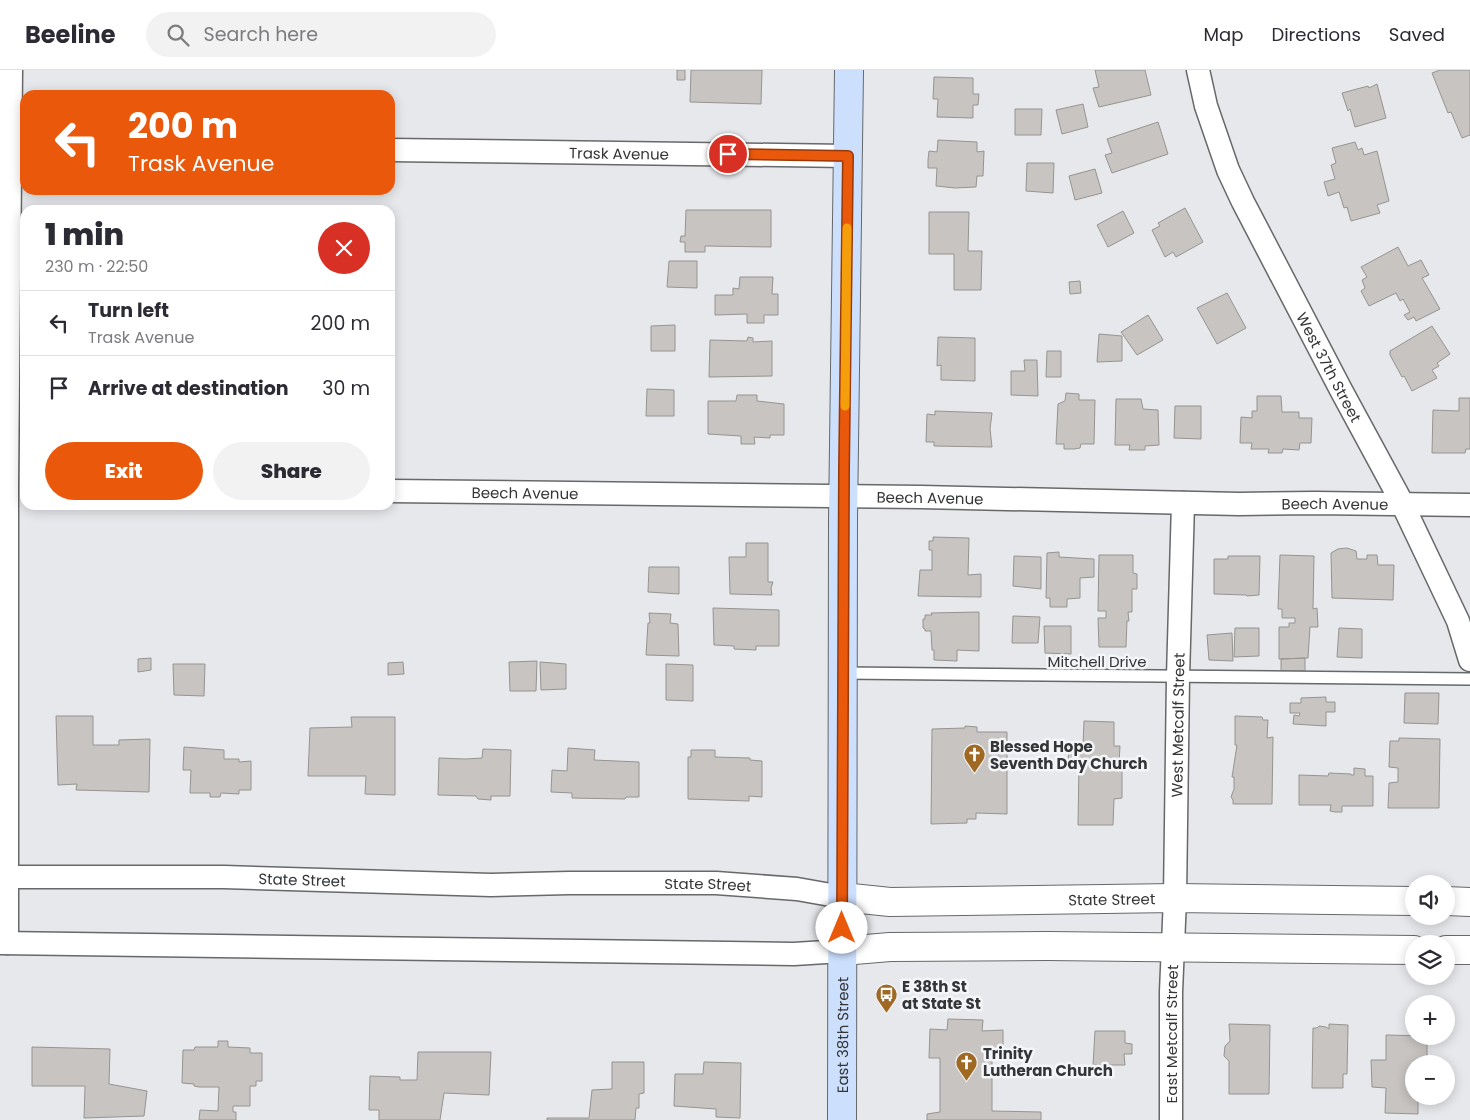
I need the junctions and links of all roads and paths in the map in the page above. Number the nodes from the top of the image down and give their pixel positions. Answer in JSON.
{"nodes":[{"id":1,"x":11,"y":70,"type":"edge"},
{"id":2,"x":849,"y":70,"type":"edge"},
{"id":3,"x":1198,"y":70,"type":"edge"},
{"id":4,"x":12,"y":145,"type":"edge"},
{"id":5,"x":395,"y":150,"type":"edge"},
{"id":6,"x":848,"y":156,"type":"junction"},
{"id":7,"x":11,"y":486,"type":"edge"},
{"id":8,"x":395,"y":491,"type":"edge"},
{"id":9,"x":844,"y":497,"type":"junction"},
{"id":10,"x":1182,"y":503,"type":"junction"},
{"id":11,"x":1403,"y":505,"type":"junction"},
{"id":12,"x":1470,"y":505,"type":"edge"},
{"id":13,"x":1470,"y":660,"type":"edge"},
{"id":14,"x":844,"y":673,"type":"junction"},
{"id":15,"x":1178,"y":676,"type":"junction"},
{"id":16,"x":1470,"y":679,"type":"edge"},
{"id":17,"x":4,"y":877,"type":"edge"},
{"id":18,"x":842,"y":898,"type":"junction"},
{"id":19,"x":1175,"y":898,"type":"junction"},
{"id":20,"x":1405,"y":901,"type":"edge"},
{"id":21,"x":1455,"y":901,"type":"edge"},
{"id":22,"x":1470,"y":902,"type":"edge"},
{"id":23,"x":4,"y":943,"type":"edge"},
{"id":24,"x":1174,"y":947,"type":"junction"},
{"id":25,"x":1405,"y":950,"type":"edge"},
{"id":26,"x":1455,"y":950,"type":"edge"},
{"id":27,"x":1470,"y":950,"type":"edge"},
{"id":28,"x":842,"y":951,"type":"junction"},
{"id":29,"x":842,"y":1120,"type":"edge"},
{"id":30,"x":1171,"y":1120,"type":"edge"}],
"edges":[{"from":1,"to":4,"type":"street"},
{"from":2,"to":6,"type":"main road","name":"East 38th Street"},
{"from":3,"to":11,"type":"street","name":"West 37th Street"},
{"from":4,"to":7,"type":"street"},
{"from":5,"to":6,"type":"street","name":"Trask Avenue"},
{"from":6,"to":9,"type":"main road","name":"East 38th Street"},
{"from":7,"to":17,"type":"street"},
{"from":8,"to":9,"type":"street","name":"Beech Avenue"},
{"from":9,"to":10,"type":"street","name":"Beech Avenue"},
{"from":9,"to":14,"type":"main road","name":"East 38th Street"},
{"from":10,"to":11,"type":"street","name":"Beech Avenue"},
{"from":10,"to":15,"type":"street","name":"West Metcalf Street"},
{"from":11,"to":12,"type":"street","name":"Beech Avenue"},
{"from":11,"to":13,"type":"street","name":"West 37th Street"},
{"from":14,"to":15,"type":"lane","name":"Mitchell Drive"},
{"from":14,"to":18,"type":"main road","name":"East 38th Street"},
{"from":15,"to":16,"type":"lane","name":"Mitchell Drive"},
{"from":15,"to":19,"type":"street","name":"West Metcalf Street"},
{"from":17,"to":18,"type":"street","name":"State Street"},
{"from":17,"to":23,"type":"street"},
{"from":18,"to":19,"type":"street","name":"State Street"},
{"from":18,"to":28,"type":"main road","name":"East 38th Street"},
{"from":19,"to":20,"type":"street","name":"State Street"},
{"from":19,"to":24,"type":"street","name":"West Metcalf Street"},
{"from":21,"to":22,"type":"street"},
{"from":23,"to":28,"type":"street"},
{"from":24,"to":25,"type":"street"},
{"from":24,"to":28,"type":"street"},
{"from":24,"to":30,"type":"street","name":"East Metcalf Street"},
{"from":26,"to":27,"type":"street"},
{"from":28,"to":29,"type":"main road","name":"East 38th Street"}]}
